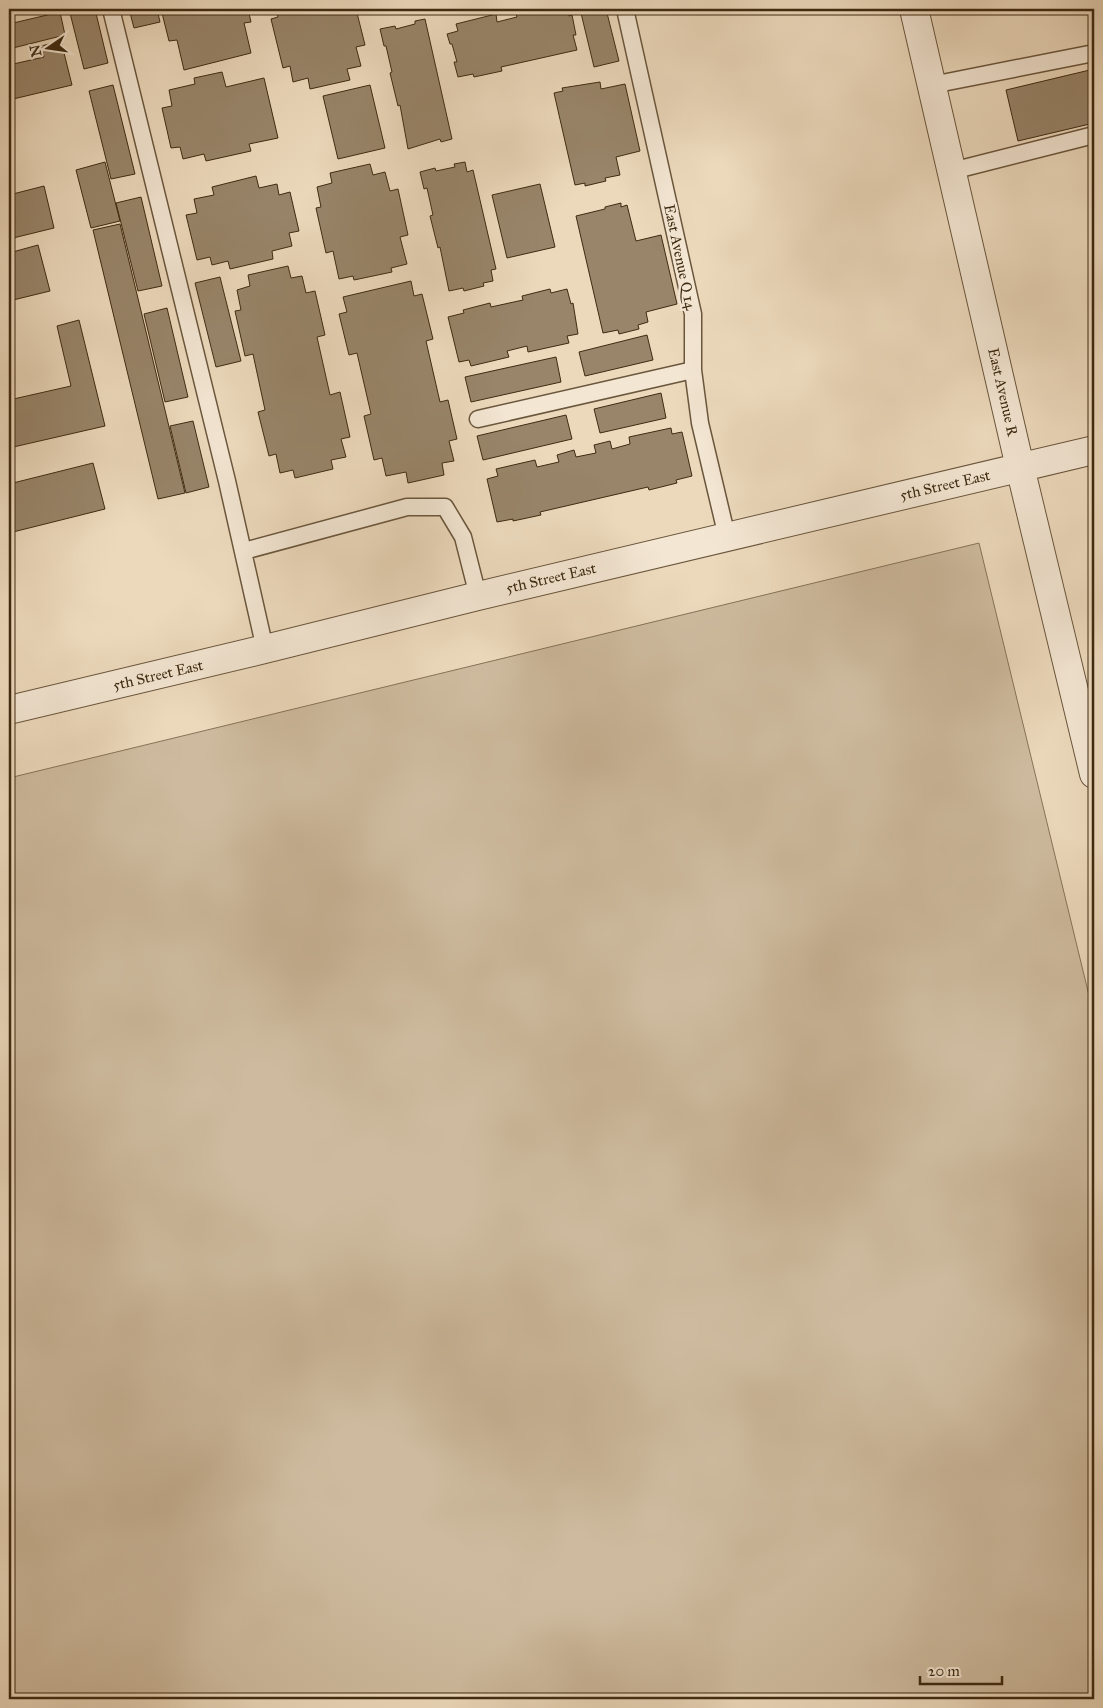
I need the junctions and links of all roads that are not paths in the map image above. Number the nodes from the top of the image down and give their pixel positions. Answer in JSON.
{"nodes":[{"id":1,"x":111,"y":9,"type":"edge"},
{"id":2,"x":625,"y":9,"type":"edge"},
{"id":3,"x":914,"y":9,"type":"edge"},
{"id":4,"x":1094,"y":54,"type":"edge"},
{"id":5,"x":932,"y":85,"type":"junction"},
{"id":6,"x":1094,"y":135,"type":"edge"},
{"id":7,"x":952,"y":171,"type":"junction"},
{"id":8,"x":693,"y":370,"type":"junction"},
{"id":9,"x":478,"y":419,"type":"dead end"},
{"id":10,"x":1094,"y":450,"type":"edge"},
{"id":11,"x":1020,"y":467,"type":"junction"},
{"id":12,"x":727,"y":537,"type":"junction"},
{"id":13,"x":244,"y":550,"type":"junction"},
{"id":14,"x":478,"y":596,"type":"junction"},
{"id":15,"x":265,"y":649,"type":"junction"},
{"id":16,"x":9,"y":710,"type":"edge"},
{"id":17,"x":1094,"y":774,"type":"edge"}],
"edges":[{"from":1,"to":13,"type":"lane"},
{"from":2,"to":8,"type":"lane","name":"East Avenue Q 14"},
{"from":3,"to":5,"type":"street","name":"East Avenue R"},
{"from":4,"to":5,"type":"lane"},
{"from":5,"to":7,"type":"street","name":"East Avenue R"},
{"from":6,"to":7,"type":"lane"},
{"from":7,"to":11,"type":"street","name":"East Avenue R"},
{"from":8,"to":9,"type":"lane"},
{"from":8,"to":12,"type":"lane","name":"East Avenue Q 14"},
{"from":10,"to":11,"type":"street","name":"5th Street East"},
{"from":11,"to":12,"type":"street","name":"5th Street East"},
{"from":11,"to":17,"type":"street","name":"East Avenue R"},
{"from":12,"to":14,"type":"street","name":"5th Street East"},
{"from":13,"to":14,"type":"lane"},
{"from":13,"to":15,"type":"lane"},
{"from":14,"to":15,"type":"street","name":"5th Street East"},
{"from":15,"to":16,"type":"street","name":"5th Street East"}]}
